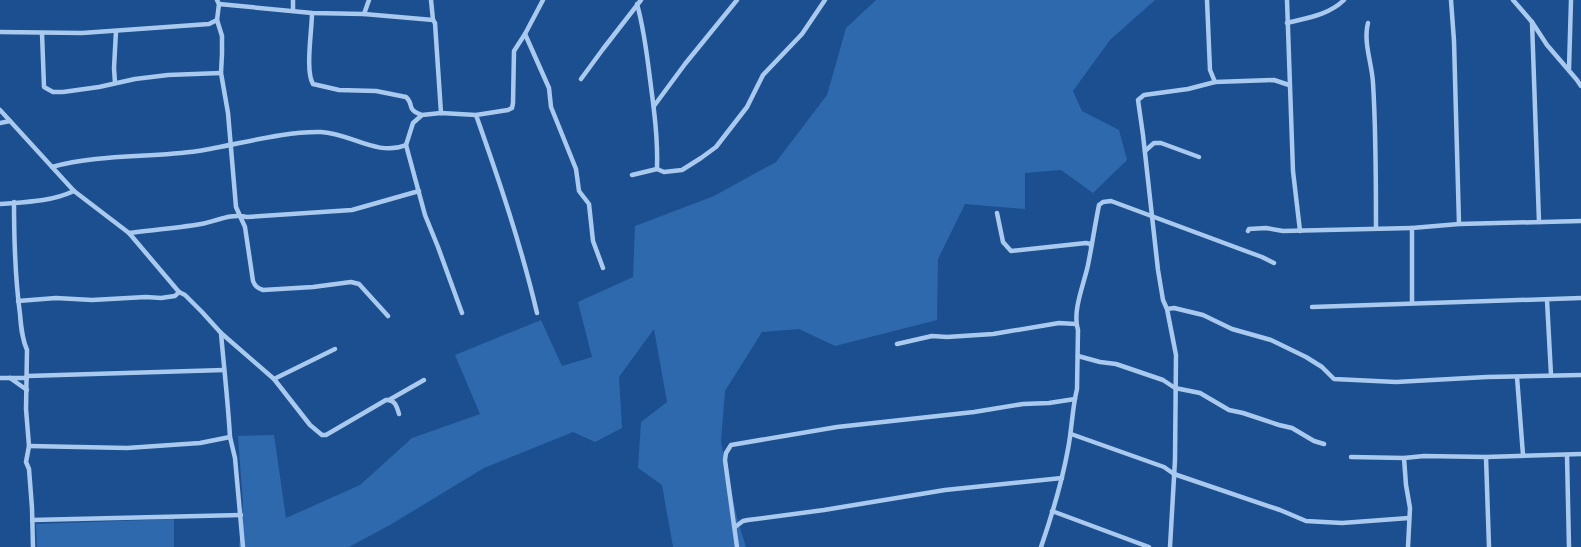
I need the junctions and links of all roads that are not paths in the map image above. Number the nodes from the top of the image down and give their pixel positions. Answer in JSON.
{"nodes":[{"id":1,"x":293,"y":0,"type":"edge"},
{"id":2,"x":369,"y":0,"type":"edge"},
{"id":3,"x":431,"y":0,"type":"edge"},
{"id":4,"x":543,"y":0,"type":"edge"},
{"id":5,"x":737,"y":0,"type":"edge"},
{"id":6,"x":825,"y":0,"type":"edge"},
{"id":7,"x":1207,"y":0,"type":"edge"},
{"id":8,"x":1287,"y":0,"type":"edge"},
{"id":9,"x":1344,"y":0,"type":"edge"},
{"id":10,"x":1451,"y":0,"type":"edge"},
{"id":11,"x":1513,"y":0,"type":"edge"},
{"id":12,"x":1571,"y":0,"type":"edge"},
{"id":13,"x":218,"y":2,"type":"edge"},
{"id":14,"x":639,"y":2,"type":"edge"},
{"id":15,"x":293,"y":11,"type":"junction"},
{"id":16,"x":312,"y":13,"type":"junction"},
{"id":17,"x":364,"y":14,"type":"junction"},
{"id":18,"x":217,"y":20,"type":"junction"},
{"id":19,"x":433,"y":20,"type":"junction"},
{"id":20,"x":1532,"y":22,"type":"junction"},
{"id":21,"x":1287,"y":23,"type":"junction"},
{"id":22,"x":1368,"y":23,"type":"dead end"},
{"id":23,"x":209,"y":24,"type":"junction"},
{"id":24,"x":219,"y":28,"type":"junction"},
{"id":25,"x":116,"y":31,"type":"junction"},
{"id":26,"x":0,"y":32,"type":"edge"},
{"id":27,"x":42,"y":33,"type":"junction"},
{"id":28,"x":525,"y":34,"type":"junction"},
{"id":29,"x":1569,"y":69,"type":"junction"},
{"id":30,"x":220,"y":73,"type":"junction"},
{"id":31,"x":581,"y":80,"type":"dead end"},
{"id":32,"x":1215,"y":82,"type":"junction"},
{"id":33,"x":115,"y":84,"type":"junction"},
{"id":34,"x":1289,"y":85,"type":"junction"},
{"id":35,"x":1581,"y":86,"type":"edge"},
{"id":36,"x":654,"y":106,"type":"junction"},
{"id":37,"x":0,"y":110,"type":"edge"},
{"id":38,"x":441,"y":113,"type":"junction"},
{"id":39,"x":422,"y":115,"type":"junction"},
{"id":40,"x":476,"y":115,"type":"junction"},
{"id":41,"x":10,"y":121,"type":"junction"},
{"id":42,"x":0,"y":123,"type":"edge"},
{"id":43,"x":230,"y":145,"type":"junction"},
{"id":44,"x":406,"y":145,"type":"junction"},
{"id":45,"x":1145,"y":151,"type":"junction"},
{"id":46,"x":1199,"y":157,"type":"dead end"},
{"id":47,"x":65,"y":164,"type":"junction"},
{"id":48,"x":52,"y":167,"type":"junction"},
{"id":49,"x":657,"y":168,"type":"junction"},
{"id":50,"x":632,"y":175,"type":"dead end"},
{"id":51,"x":61,"y":177,"type":"junction"},
{"id":52,"x":74,"y":191,"type":"junction"},
{"id":53,"x":419,"y":191,"type":"junction"},
{"id":54,"x":14,"y":202,"type":"junction"},
{"id":55,"x":0,"y":204,"type":"edge"},
{"id":56,"x":997,"y":213,"type":"dead end"},
{"id":57,"x":240,"y":215,"type":"junction"},
{"id":58,"x":1152,"y":217,"type":"junction"},
{"id":59,"x":1581,"y":221,"type":"edge"},
{"id":60,"x":1539,"y":222,"type":"junction"},
{"id":61,"x":1459,"y":224,"type":"junction"},
{"id":62,"x":1376,"y":228,"type":"junction"},
{"id":63,"x":1412,"y":228,"type":"junction"},
{"id":64,"x":1248,"y":231,"type":"dead end"},
{"id":65,"x":1300,"y":231,"type":"junction"},
{"id":66,"x":129,"y":233,"type":"junction"},
{"id":67,"x":1091,"y":247,"type":"junction"},
{"id":68,"x":1274,"y":263,"type":"dead end"},
{"id":69,"x":603,"y":268,"type":"dead end"},
{"id":70,"x":179,"y":292,"type":"junction"},
{"id":71,"x":1581,"y":298,"type":"edge"},
{"id":72,"x":1547,"y":300,"type":"junction"},
{"id":73,"x":18,"y":301,"type":"junction"},
{"id":74,"x":1412,"y":303,"type":"junction"},
{"id":75,"x":1312,"y":307,"type":"dead end"},
{"id":76,"x":1167,"y":309,"type":"junction"},
{"id":77,"x":462,"y":313,"type":"dead end"},
{"id":78,"x":537,"y":313,"type":"dead end"},
{"id":79,"x":388,"y":316,"type":"dead end"},
{"id":80,"x":1076,"y":324,"type":"junction"},
{"id":81,"x":221,"y":333,"type":"junction"},
{"id":82,"x":897,"y":344,"type":"dead end"},
{"id":83,"x":335,"y":349,"type":"dead end"},
{"id":84,"x":1078,"y":356,"type":"junction"},
{"id":85,"x":224,"y":370,"type":"junction"},
{"id":86,"x":1551,"y":375,"type":"junction"},
{"id":87,"x":1581,"y":375,"type":"edge"},
{"id":88,"x":27,"y":377,"type":"junction"},
{"id":89,"x":1517,"y":377,"type":"junction"},
{"id":90,"x":0,"y":378,"type":"edge"},
{"id":91,"x":10,"y":378,"type":"junction"},
{"id":92,"x":274,"y":379,"type":"junction"},
{"id":93,"x":424,"y":380,"type":"dead end"},
{"id":94,"x":1175,"y":388,"type":"junction"},
{"id":95,"x":27,"y":390,"type":"junction"},
{"id":96,"x":1075,"y":399,"type":"junction"},
{"id":97,"x":389,"y":400,"type":"junction"},
{"id":98,"x":399,"y":414,"type":"dead end"},
{"id":99,"x":1071,"y":434,"type":"junction"},
{"id":100,"x":230,"y":437,"type":"junction"},
{"id":101,"x":1324,"y":444,"type":"dead end"},
{"id":102,"x":29,"y":446,"type":"junction"},
{"id":103,"x":1581,"y":454,"type":"edge"},
{"id":104,"x":1523,"y":455,"type":"junction"},
{"id":105,"x":1567,"y":455,"type":"junction"},
{"id":106,"x":1351,"y":457,"type":"dead end"},
{"id":107,"x":1486,"y":457,"type":"junction"},
{"id":108,"x":1404,"y":458,"type":"junction"},
{"id":109,"x":1174,"y":474,"type":"junction"},
{"id":110,"x":1062,"y":478,"type":"junction"},
{"id":111,"x":1052,"y":511,"type":"junction"},
{"id":112,"x":241,"y":515,"type":"junction"},
{"id":113,"x":1409,"y":518,"type":"junction"},
{"id":114,"x":32,"y":520,"type":"junction"},
{"id":115,"x":735,"y":527,"type":"junction"},
{"id":116,"x":33,"y":547,"type":"edge"},
{"id":117,"x":243,"y":547,"type":"edge"},
{"id":118,"x":738,"y":547,"type":"edge"},
{"id":119,"x":1041,"y":547,"type":"edge"},
{"id":120,"x":1149,"y":547,"type":"edge"},
{"id":121,"x":1170,"y":547,"type":"edge"},
{"id":122,"x":1408,"y":547,"type":"edge"},
{"id":123,"x":1489,"y":547,"type":"edge"},
{"id":124,"x":1569,"y":547,"type":"edge"}],
"edges":[{"from":1,"to":15,"type":"street"},
{"from":2,"to":17,"type":"street"},
{"from":3,"to":19,"type":"street"},
{"from":4,"to":28,"type":"street"},
{"from":5,"to":36,"type":"street"},
{"from":6,"to":49,"type":"street"},
{"from":7,"to":32,"type":"street"},
{"from":8,"to":21,"type":"street"},
{"from":9,"to":21,"type":"street"},
{"from":10,"to":61,"type":"street"},
{"from":11,"to":20,"type":"street"},
{"from":12,"to":29,"type":"street"},
{"from":13,"to":15,"type":"street"},
{"from":13,"to":18,"type":"street"},
{"from":14,"to":31,"type":"street"},
{"from":14,"to":36,"type":"street"},
{"from":15,"to":16,"type":"street"},
{"from":16,"to":17,"type":"street"},
{"from":16,"to":39,"type":"street"},
{"from":17,"to":19,"type":"street"},
{"from":18,"to":23,"type":"street"},
{"from":18,"to":24,"type":"street"},
{"from":19,"to":38,"type":"street"},
{"from":20,"to":29,"type":"street"},
{"from":20,"to":60,"type":"street"},
{"from":21,"to":34,"type":"street"},
{"from":22,"to":62,"type":"street"},
{"from":23,"to":24,"type":"street"},
{"from":23,"to":25,"type":"street"},
{"from":24,"to":30,"type":"street"},
{"from":25,"to":27,"type":"street"},
{"from":25,"to":33,"type":"street"},
{"from":26,"to":27,"type":"street"},
{"from":27,"to":33,"type":"street"},
{"from":28,"to":40,"type":"street"},
{"from":28,"to":69,"type":"street"},
{"from":29,"to":35,"type":"street"},
{"from":30,"to":33,"type":"street"},
{"from":30,"to":43,"type":"street"},
{"from":32,"to":34,"type":"street"},
{"from":32,"to":45,"type":"street"},
{"from":34,"to":65,"type":"street"},
{"from":36,"to":49,"type":"street"},
{"from":37,"to":41,"type":"street"},
{"from":38,"to":39,"type":"street"},
{"from":38,"to":40,"type":"street"},
{"from":39,"to":44,"type":"street"},
{"from":40,"to":78,"type":"street"},
{"from":41,"to":42,"type":"street"},
{"from":41,"to":48,"type":"street"},
{"from":43,"to":44,"type":"street"},
{"from":43,"to":47,"type":"street"},
{"from":43,"to":57,"type":"street"},
{"from":44,"to":53,"type":"street"},
{"from":45,"to":46,"type":"street"},
{"from":45,"to":58,"type":"street"},
{"from":47,"to":48,"type":"street"},
{"from":47,"to":51,"type":"street"},
{"from":48,"to":51,"type":"street"},
{"from":49,"to":50,"type":"street"},
{"from":51,"to":52,"type":"street"},
{"from":52,"to":54,"type":"street"},
{"from":52,"to":66,"type":"street"},
{"from":53,"to":57,"type":"street"},
{"from":53,"to":77,"type":"street"},
{"from":54,"to":55,"type":"street"},
{"from":54,"to":73,"type":"street"},
{"from":56,"to":67,"type":"street"},
{"from":57,"to":66,"type":"street"},
{"from":57,"to":79,"type":"street"},
{"from":58,"to":67,"type":"street"},
{"from":58,"to":68,"type":"street"},
{"from":58,"to":76,"type":"street"},
{"from":59,"to":60,"type":"street"},
{"from":60,"to":61,"type":"street"},
{"from":61,"to":63,"type":"street"},
{"from":62,"to":63,"type":"street"},
{"from":62,"to":65,"type":"street"},
{"from":63,"to":74,"type":"street"},
{"from":64,"to":65,"type":"street"},
{"from":66,"to":70,"type":"street"},
{"from":67,"to":80,"type":"street"},
{"from":70,"to":73,"type":"street"},
{"from":70,"to":81,"type":"street"},
{"from":71,"to":72,"type":"street"},
{"from":72,"to":74,"type":"street"},
{"from":72,"to":86,"type":"street"},
{"from":73,"to":88,"type":"street"},
{"from":74,"to":75,"type":"street"},
{"from":76,"to":89,"type":"street"},
{"from":76,"to":94,"type":"street"},
{"from":80,"to":82,"type":"street"},
{"from":80,"to":84,"type":"street"},
{"from":81,"to":85,"type":"street"},
{"from":81,"to":92,"type":"street"},
{"from":83,"to":92,"type":"street"},
{"from":84,"to":94,"type":"street"},
{"from":84,"to":96,"type":"street"},
{"from":85,"to":88,"type":"street"},
{"from":85,"to":100,"type":"street"},
{"from":86,"to":87,"type":"street"},
{"from":86,"to":89,"type":"street"},
{"from":88,"to":91,"type":"street"},
{"from":88,"to":95,"type":"street"},
{"from":89,"to":104,"type":"street"},
{"from":90,"to":91,"type":"street"},
{"from":91,"to":95,"type":"street"},
{"from":92,"to":97,"type":"street"},
{"from":93,"to":97,"type":"street"},
{"from":94,"to":101,"type":"street"},
{"from":94,"to":109,"type":"street"},
{"from":95,"to":102,"type":"street"},
{"from":96,"to":99,"type":"street"},
{"from":96,"to":115,"type":"street"},
{"from":97,"to":98,"type":"street"},
{"from":99,"to":109,"type":"street"},
{"from":99,"to":110,"type":"street"},
{"from":100,"to":102,"type":"street"},
{"from":100,"to":112,"type":"street"},
{"from":102,"to":114,"type":"street"},
{"from":103,"to":105,"type":"street"},
{"from":104,"to":105,"type":"street"},
{"from":104,"to":107,"type":"street"},
{"from":105,"to":124,"type":"street"},
{"from":106,"to":108,"type":"street"},
{"from":107,"to":108,"type":"street"},
{"from":107,"to":123,"type":"street"},
{"from":108,"to":113,"type":"street"},
{"from":109,"to":113,"type":"street"},
{"from":109,"to":121,"type":"street"},
{"from":110,"to":111,"type":"street"},
{"from":110,"to":115,"type":"street"},
{"from":111,"to":119,"type":"street"},
{"from":111,"to":120,"type":"street"},
{"from":112,"to":114,"type":"street"},
{"from":112,"to":117,"type":"street"},
{"from":113,"to":122,"type":"street"},
{"from":114,"to":116,"type":"street"},
{"from":115,"to":118,"type":"street"}]}
